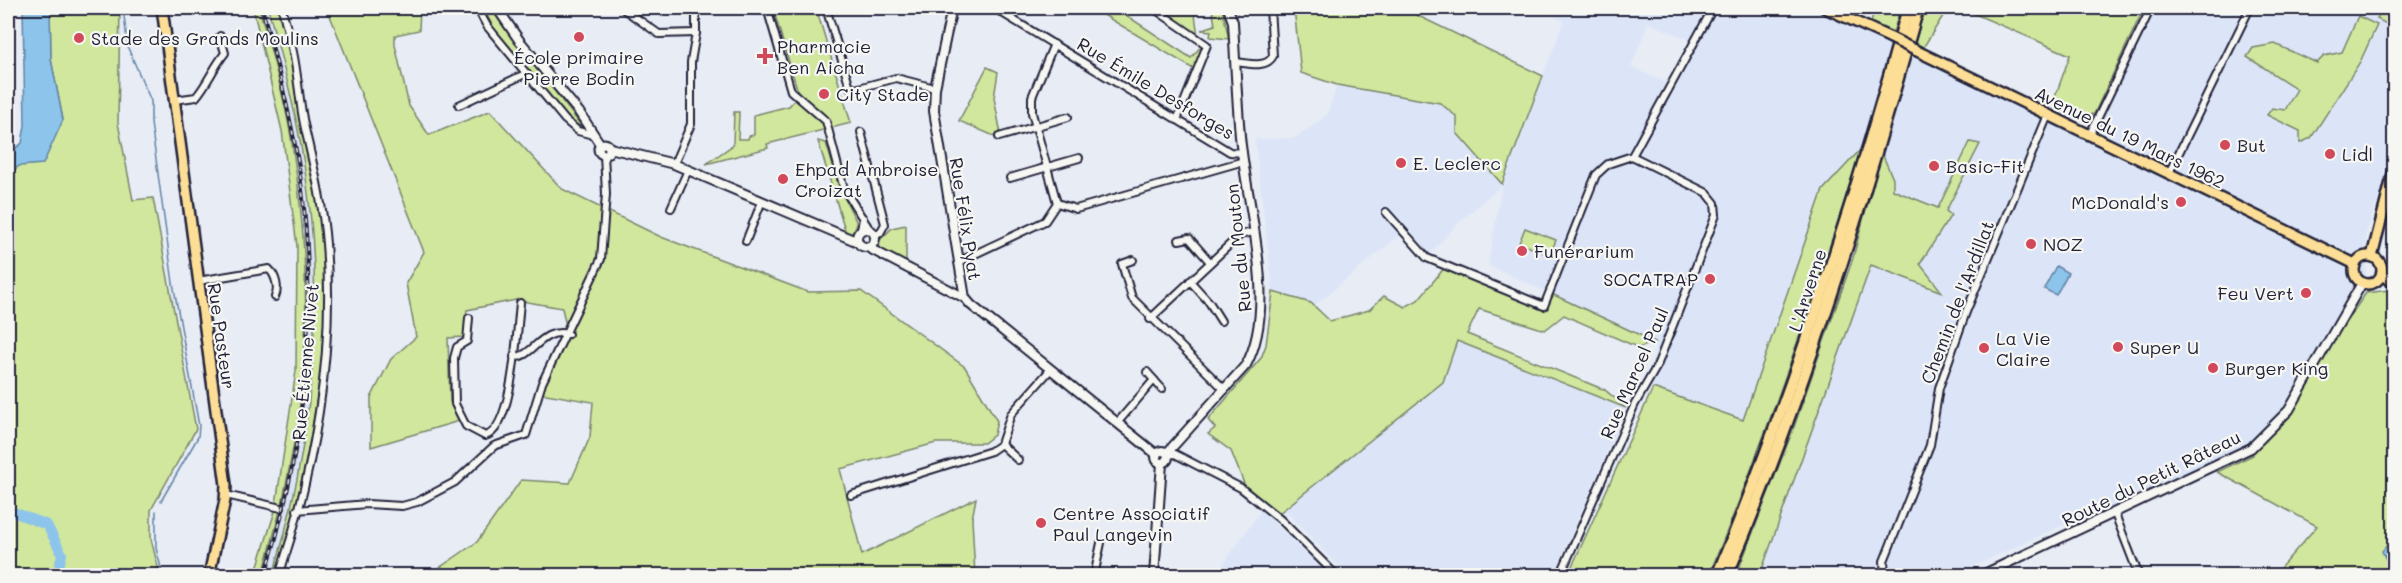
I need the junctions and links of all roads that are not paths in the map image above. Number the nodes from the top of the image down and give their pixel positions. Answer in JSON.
{"nodes":[{"id":1,"x":162,"y":8,"type":"edge"},
{"id":2,"x":282,"y":8,"type":"edge"},
{"id":3,"x":477,"y":8,"type":"edge"},
{"id":4,"x":496,"y":8,"type":"edge"},
{"id":5,"x":622,"y":8,"type":"edge"},
{"id":6,"x":696,"y":8,"type":"edge"},
{"id":7,"x":767,"y":8,"type":"edge"},
{"id":8,"x":826,"y":8,"type":"edge"},
{"id":9,"x":952,"y":8,"type":"edge"},
{"id":10,"x":994,"y":8,"type":"edge"},
{"id":11,"x":1228,"y":8,"type":"edge"},
{"id":12,"x":1270,"y":8,"type":"edge"},
{"id":13,"x":1713,"y":8,"type":"edge"},
{"id":14,"x":1825,"y":8,"type":"edge"},
{"id":15,"x":1908,"y":8,"type":"edge"},
{"id":16,"x":1918,"y":8,"type":"edge"},
{"id":17,"x":2151,"y":8,"type":"edge"},
{"id":18,"x":2250,"y":8,"type":"edge"},
{"id":19,"x":1157,"y":9,"type":"edge"},
{"id":20,"x":1840,"y":11,"type":"edge"},
{"id":21,"x":696,"y":33,"type":"junction"},
{"id":22,"x":220,"y":36,"type":"dead end"},
{"id":23,"x":1054,"y":44,"type":"junction"},
{"id":24,"x":1236,"y":62,"type":"junction"},
{"id":25,"x":525,"y":74,"type":"junction"},
{"id":26,"x":935,"y":87,"type":"junction"},
{"id":27,"x":174,"y":100,"type":"junction"},
{"id":28,"x":459,"y":105,"type":"dead end"},
{"id":29,"x":2048,"y":115,"type":"junction"},
{"id":30,"x":1068,"y":117,"type":"dead end"},
{"id":31,"x":1177,"y":120,"type":"junction"},
{"id":32,"x":1036,"y":126,"type":"junction"},
{"id":33,"x":861,"y":132,"type":"dead end"},
{"id":34,"x":2090,"y":134,"type":"junction"},
{"id":35,"x":593,"y":135,"type":"junction"},
{"id":36,"x":999,"y":136,"type":"dead end"},
{"id":37,"x":609,"y":150,"type":"junction"},
{"id":38,"x":1632,"y":156,"type":"junction"},
{"id":39,"x":1243,"y":157,"type":"junction"},
{"id":40,"x":1079,"y":158,"type":"dead end"},
{"id":41,"x":674,"y":164,"type":"junction"},
{"id":42,"x":1048,"y":167,"type":"junction"},
{"id":43,"x":688,"y":170,"type":"junction"},
{"id":44,"x":2394,"y":170,"type":"edge"},
{"id":45,"x":2169,"y":173,"type":"junction"},
{"id":46,"x":1010,"y":178,"type":"dead end"},
{"id":47,"x":762,"y":201,"type":"junction"},
{"id":48,"x":1057,"y":203,"type":"junction"},
{"id":49,"x":671,"y":208,"type":"dead end"},
{"id":50,"x":1386,"y":212,"type":"dead end"},
{"id":51,"x":864,"y":218,"type":"junction"},
{"id":52,"x":1253,"y":232,"type":"junction"},
{"id":53,"x":859,"y":236,"type":"junction"},
{"id":54,"x":746,"y":240,"type":"dead end"},
{"id":55,"x":871,"y":240,"type":"junction"},
{"id":56,"x":1179,"y":240,"type":"dead end"},
{"id":57,"x":2372,"y":256,"type":"junction"},
{"id":58,"x":1133,"y":260,"type":"dead end"},
{"id":59,"x":958,"y":262,"type":"junction"},
{"id":60,"x":1210,"y":262,"type":"junction"},
{"id":61,"x":2355,"y":264,"type":"junction"},
{"id":62,"x":2382,"y":275,"type":"junction"},
{"id":63,"x":198,"y":281,"type":"junction"},
{"id":64,"x":1190,"y":281,"type":"junction"},
{"id":65,"x":2362,"y":283,"type":"junction"},
{"id":66,"x":2394,"y":283,"type":"edge"},
{"id":67,"x":275,"y":297,"type":"dead end"},
{"id":68,"x":965,"y":298,"type":"junction"},
{"id":69,"x":519,"y":303,"type":"dead end"},
{"id":70,"x":469,"y":318,"type":"dead end"},
{"id":71,"x":1150,"y":320,"type":"junction"},
{"id":72,"x":1221,"y":321,"type":"dead end"},
{"id":73,"x":568,"y":334,"type":"junction"},
{"id":74,"x":514,"y":357,"type":"junction"},
{"id":75,"x":1051,"y":369,"type":"junction"},
{"id":76,"x":1147,"y":372,"type":"dead end"},
{"id":77,"x":1154,"y":380,"type":"junction"},
{"id":78,"x":1162,"y":389,"type":"dead end"},
{"id":79,"x":1225,"y":390,"type":"junction"},
{"id":80,"x":1118,"y":422,"type":"junction"},
{"id":81,"x":1001,"y":444,"type":"junction"},
{"id":82,"x":1156,"y":454,"type":"junction"},
{"id":83,"x":1168,"y":454,"type":"junction"},
{"id":84,"x":1018,"y":460,"type":"dead end"},
{"id":85,"x":1162,"y":463,"type":"junction"},
{"id":86,"x":226,"y":495,"type":"junction"},
{"id":87,"x":851,"y":495,"type":"dead end"},
{"id":88,"x":281,"y":508,"type":"dead end"},
{"id":89,"x":297,"y":510,"type":"junction"},
{"id":90,"x":2115,"y":514,"type":"junction"},
{"id":91,"x":1101,"y":543,"type":"dead end"},
{"id":92,"x":1886,"y":574,"type":"edge"},
{"id":93,"x":209,"y":576,"type":"edge"},
{"id":94,"x":279,"y":576,"type":"edge"},
{"id":95,"x":1094,"y":576,"type":"edge"},
{"id":96,"x":1154,"y":576,"type":"edge"},
{"id":97,"x":1337,"y":576,"type":"edge"},
{"id":98,"x":1560,"y":576,"type":"edge"},
{"id":99,"x":1717,"y":576,"type":"edge"},
{"id":100,"x":1727,"y":576,"type":"edge"},
{"id":101,"x":1980,"y":576,"type":"edge"},
{"id":102,"x":2139,"y":576,"type":"edge"}],
"edges":[{"from":1,"to":27,"type":"main road","name":"Rue Pasteur"},
{"from":2,"to":89,"type":"street","name":"Rue Étienne Nivet"},
{"from":3,"to":25,"type":"street"},
{"from":4,"to":35,"type":"street"},
{"from":5,"to":21,"type":"street"},
{"from":6,"to":21,"type":"street"},
{"from":7,"to":51,"type":"street"},
{"from":8,"to":26,"type":"street"},
{"from":9,"to":26,"type":"street","name":"Rue Félix Pyat"},
{"from":10,"to":23,"type":"street","name":"Rue Émile Desforges"},
{"from":11,"to":24,"type":"street","name":"Rue du Mouton"},
{"from":12,"to":24,"type":"street"},
{"from":13,"to":38,"type":"street"},
{"from":14,"to":20,"type":"main road","name":"Avenue du 19 Mars 1962"},
{"from":15,"to":99,"type":"highway","name":"L'Arverne"},
{"from":16,"to":100,"type":"highway","name":"L'Arverne"},
{"from":17,"to":34,"type":"street"},
{"from":18,"to":45,"type":"street"},
{"from":19,"to":31,"type":"street"},
{"from":20,"to":29,"type":"main road","name":"Avenue du 19 Mars 1962","bridge":true},
{"from":21,"to":41,"type":"street"},
{"from":22,"to":27,"type":"street"},
{"from":23,"to":31,"type":"street","name":"Rue Émile Desforges"},
{"from":23,"to":32,"type":"street"},
{"from":24,"to":39,"type":"street","name":"Rue du Mouton"},
{"from":25,"to":28,"type":"street"},
{"from":25,"to":35,"type":"street"},
{"from":26,"to":59,"type":"street","name":"Rue Félix Pyat"},
{"from":27,"to":63,"type":"main road","name":"Rue Pasteur"},
{"from":29,"to":34,"type":"main road","name":"Avenue du 19 Mars 1962"},
{"from":29,"to":92,"type":"street","name":"Chemin de l'Ardillat"},
{"from":30,"to":32,"type":"street"},
{"from":31,"to":39,"type":"street","name":"Rue Émile Desforges"},
{"from":32,"to":36,"type":"street"},
{"from":32,"to":42,"type":"street"},
{"from":33,"to":55,"type":"street"},
{"from":34,"to":45,"type":"main road","name":"Avenue du 19 Mars 1962"},
{"from":35,"to":37,"type":"street"},
{"from":37,"to":41,"type":"street"},
{"from":37,"to":73,"type":"street"},
{"from":38,"to":50,"type":"street"},
{"from":38,"to":98,"type":"street","name":"Rue Marcel Paul"},
{"from":39,"to":48,"type":"street"},
{"from":39,"to":52,"type":"street","name":"Rue du Mouton"},
{"from":40,"to":42,"type":"street"},
{"from":41,"to":43,"type":"street"},
{"from":42,"to":46,"type":"street"},
{"from":42,"to":48,"type":"street"},
{"from":43,"to":47,"type":"street"},
{"from":43,"to":49,"type":"street"},
{"from":44,"to":57,"type":"main road"},
{"from":45,"to":61,"type":"main road","name":"Avenue du 19 Mars 1962"},
{"from":47,"to":53,"type":"street"},
{"from":47,"to":54,"type":"street"},
{"from":48,"to":59,"type":"street"},
{"from":51,"to":53,"type":"street"},
{"from":51,"to":55,"type":"street"},
{"from":52,"to":60,"type":"street"},
{"from":52,"to":79,"type":"street","name":"Rue du Mouton"},
{"from":53,"to":55,"type":"street"},
{"from":53,"to":55,"type":"street"},
{"from":55,"to":68,"type":"street"},
{"from":56,"to":60,"type":"street"},
{"from":57,"to":61,"type":"main road"},
{"from":57,"to":62,"type":"main road"},
{"from":58,"to":71,"type":"street"},
{"from":59,"to":68,"type":"street","name":"Rue Félix Pyat"},
{"from":60,"to":64,"type":"street"},
{"from":61,"to":65,"type":"main road"},
{"from":62,"to":65,"type":"main road"},
{"from":62,"to":66,"type":"main road"},
{"from":63,"to":67,"type":"street"},
{"from":63,"to":86,"type":"main road","name":"Rue Pasteur"},
{"from":64,"to":71,"type":"street"},
{"from":64,"to":72,"type":"street"},
{"from":65,"to":90,"type":"street","name":"Route du Petit Râteau"},
{"from":68,"to":75,"type":"street","name":"Rue Félix Pyat"},
{"from":69,"to":74,"type":"street"},
{"from":70,"to":74,"type":"street"},
{"from":71,"to":79,"type":"street"},
{"from":73,"to":74,"type":"street"},
{"from":73,"to":89,"type":"street"},
{"from":75,"to":80,"type":"street","name":"Rue Félix Pyat"},
{"from":75,"to":81,"type":"street"},
{"from":76,"to":77,"type":"street"},
{"from":77,"to":78,"type":"street"},
{"from":77,"to":80,"type":"street"},
{"from":79,"to":83,"type":"street","name":"Rue du Mouton"},
{"from":80,"to":82,"type":"street","name":"Rue Félix Pyat"},
{"from":81,"to":84,"type":"street"},
{"from":81,"to":87,"type":"street"},
{"from":82,"to":83,"type":"street"},
{"from":82,"to":85,"type":"street"},
{"from":83,"to":85,"type":"street"},
{"from":83,"to":97,"type":"street"},
{"from":85,"to":96,"type":"street"},
{"from":86,"to":88,"type":"street"},
{"from":86,"to":93,"type":"main road","name":"Rue Pasteur"},
{"from":89,"to":94,"type":"street","name":"Rue Étienne Nivet"},
{"from":90,"to":101,"type":"street","name":"Route du Petit Râteau"},
{"from":90,"to":102,"type":"street"},
{"from":91,"to":95,"type":"street"}]}
